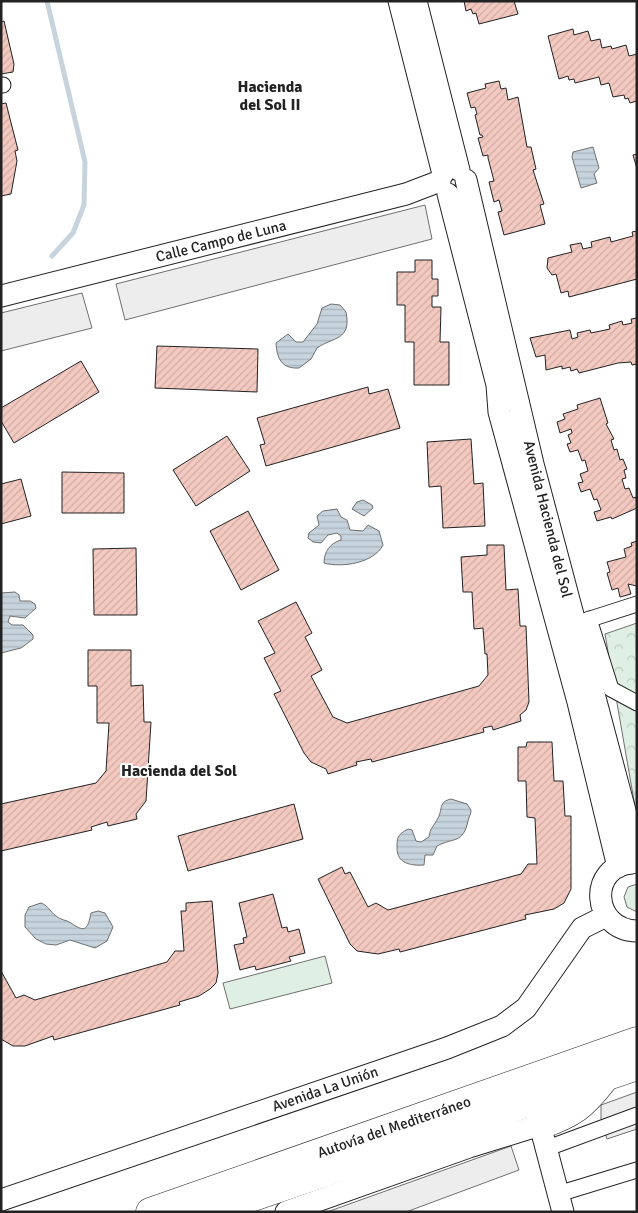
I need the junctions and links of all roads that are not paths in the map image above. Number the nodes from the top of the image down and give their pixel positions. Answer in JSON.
{"nodes":[{"id":1,"x":399,"y":1,"type":"edge"},
{"id":2,"x":416,"y":1,"type":"edge"},
{"id":3,"x":451,"y":180,"type":"junction"},
{"id":4,"x":1,"y":296,"type":"edge"},
{"id":5,"x":637,"y":604,"type":"edge"},
{"id":6,"x":582,"y":622,"type":"junction"},
{"id":7,"x":637,"y":703,"type":"edge"},
{"id":8,"x":637,"y":856,"type":"edge"},
{"id":9,"x":627,"y":865,"type":"edge"},
{"id":10,"x":606,"y":916,"type":"junction"},
{"id":11,"x":637,"y":931,"type":"edge"},
{"id":12,"x":637,"y":1019,"type":"edge"},
{"id":13,"x":637,"y":1041,"type":"edge"},
{"id":14,"x":637,"y":1066,"type":"edge"},
{"id":15,"x":596,"y":1068,"type":"junction"},
{"id":16,"x":637,"y":1115,"type":"edge"},
{"id":17,"x":543,"y":1137,"type":"junction"},
{"id":18,"x":637,"y":1170,"type":"edge"},
{"id":19,"x":1,"y":1200,"type":"edge"},
{"id":20,"x":561,"y":1203,"type":"edge"},
{"id":21,"x":150,"y":1212,"type":"edge"},
{"id":22,"x":209,"y":1212,"type":"edge"},
{"id":23,"x":286,"y":1212,"type":"edge"}],
"edges":[{"from":1,"to":3,"type":"street","name":"Avenida Hacienda del Sol"},
{"from":2,"to":3,"type":"street","name":"Avenida Hacienda del Sol"},
{"from":3,"to":4,"type":"street","name":"Calle Campo de Luna"},
{"from":3,"to":6,"type":"street","name":"Avenida Hacienda del Sol"},
{"from":3,"to":9,"type":"street","name":"Avenida Hacienda del Sol"},
{"from":5,"to":6,"type":"street"},
{"from":6,"to":7,"type":"street"},
{"from":6,"to":8,"type":"street","name":"Avenida Hacienda del Sol"},
{"from":9,"to":10,"type":"street"},
{"from":10,"to":11,"type":"street"},
{"from":10,"to":19,"type":"street","name":"Avenida La Unión"},
{"from":12,"to":15,"type":"highway"},
{"from":13,"to":15,"type":"highway","name":"Autovía del Mediterráneo"},
{"from":14,"to":15,"type":"highway","name":"Autovía del Mediterráneo"},
{"from":15,"to":17,"type":"highway"},
{"from":15,"to":21,"type":"highway","name":"Autovía del Mediterráneo"},
{"from":15,"to":22,"type":"highway","name":"Autovía del Mediterráneo"},
{"from":16,"to":17,"type":"street"},
{"from":17,"to":20,"type":"street"},
{"from":17,"to":23,"type":"street"},
{"from":18,"to":20,"type":"street"}]}
